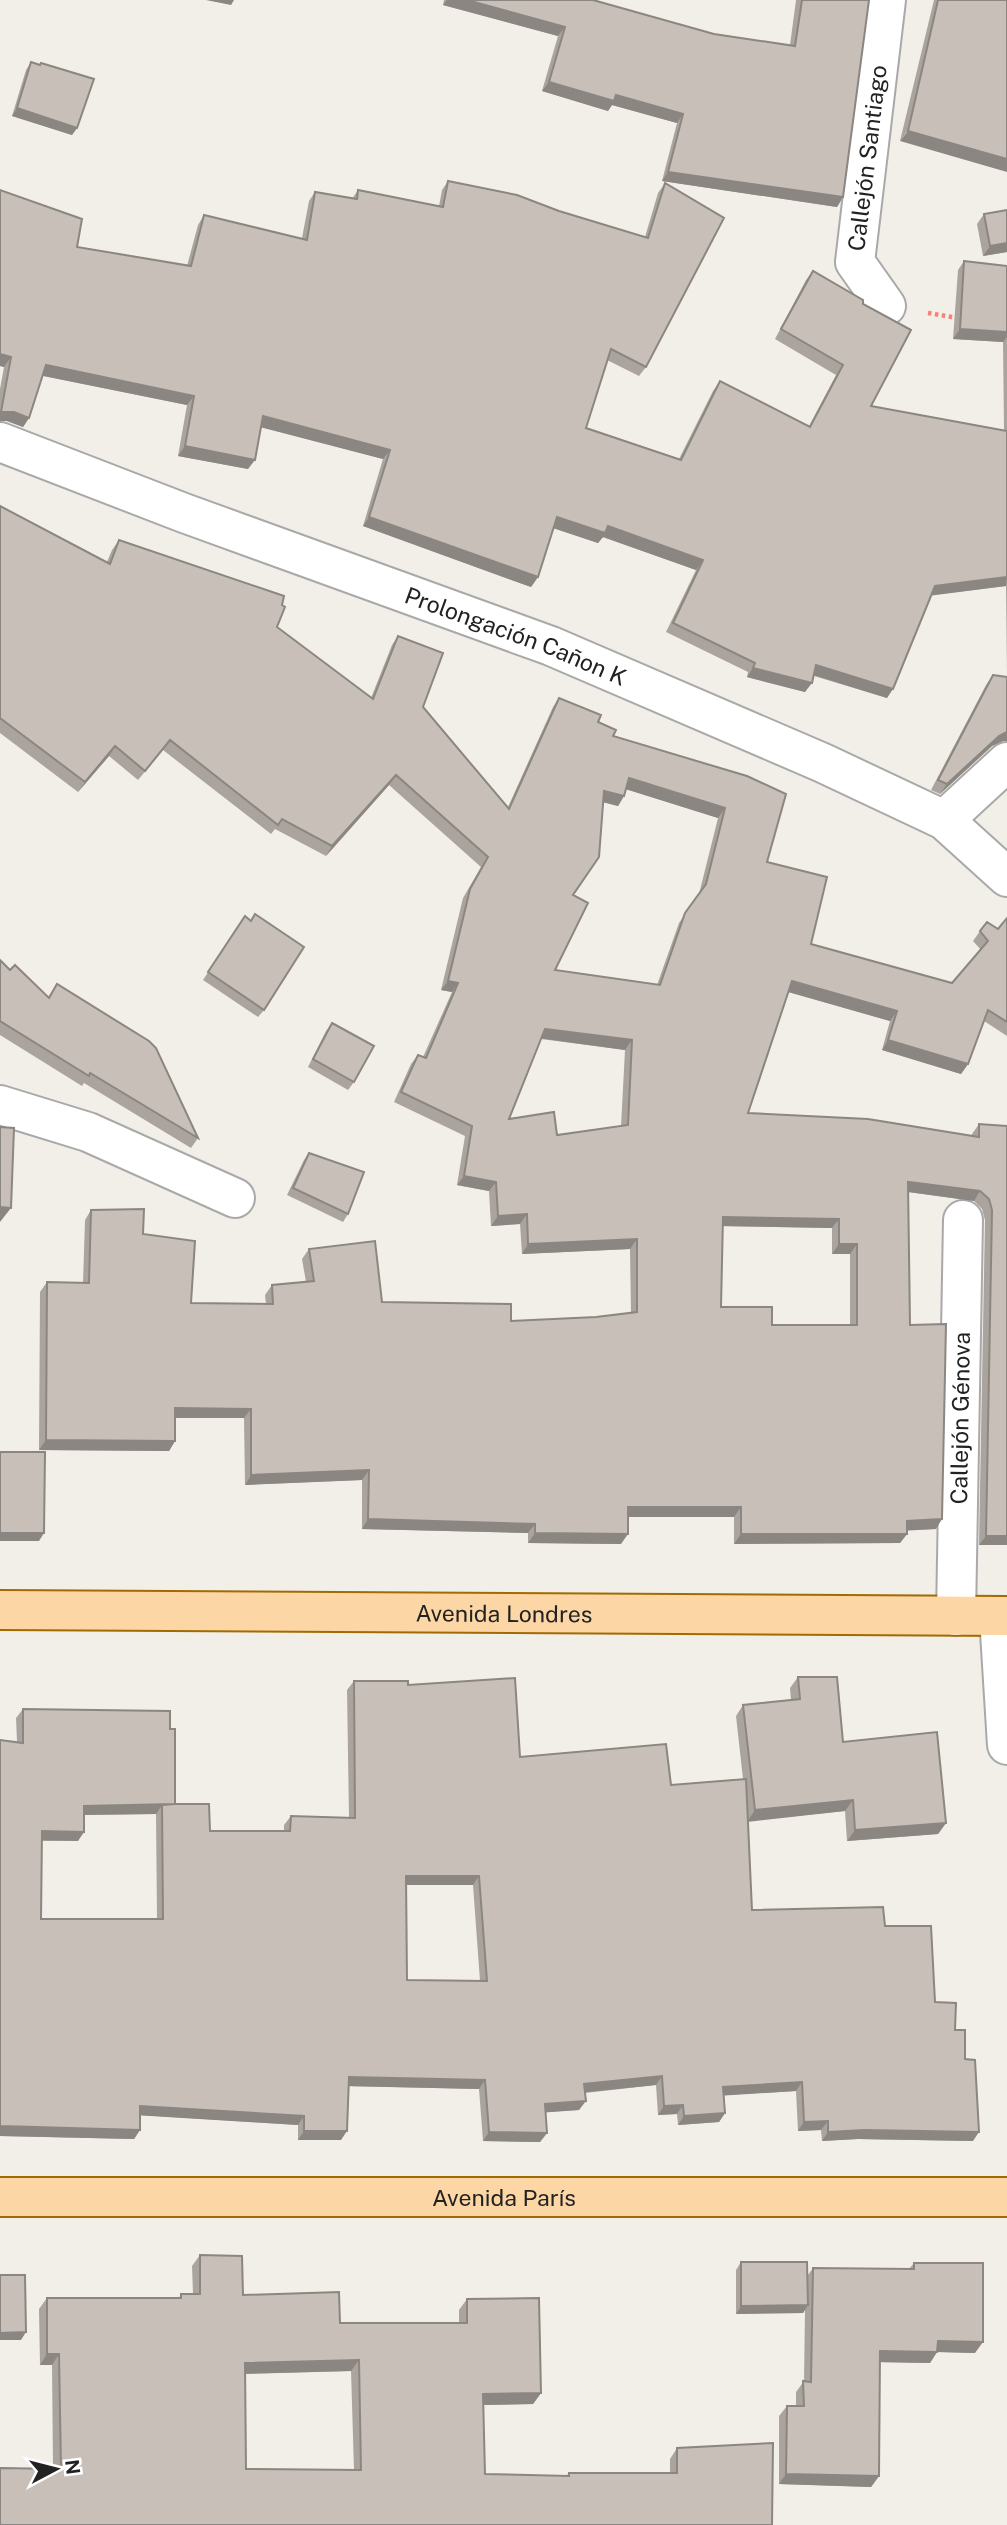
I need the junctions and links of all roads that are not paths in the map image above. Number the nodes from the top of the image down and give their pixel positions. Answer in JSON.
{"nodes":[{"id":1,"x":886,"y":0,"type":"edge"},
{"id":2,"x":886,"y":306,"type":"road end"},
{"id":3,"x":0,"y":442,"type":"edge"},
{"id":4,"x":1007,"y":762,"type":"edge"},
{"id":5,"x":944,"y":820,"type":"junction"},
{"id":6,"x":1007,"y":877,"type":"edge"},
{"id":7,"x":0,"y":1105,"type":"edge"},
{"id":8,"x":235,"y":1198,"type":"dead end"},
{"id":9,"x":963,"y":1220,"type":"dead end"},
{"id":10,"x":0,"y":1610,"type":"edge"},
{"id":11,"x":956,"y":1616,"type":"junction"},
{"id":12,"x":1003,"y":1616,"type":"edge"},
{"id":13,"x":1007,"y":1745,"type":"edge"},
{"id":14,"x":0,"y":2197,"type":"edge"},
{"id":15,"x":1007,"y":2197,"type":"edge"}],
"edges":[{"from":1,"to":2,"type":"street","name":"Callejón Santiago"},
{"from":3,"to":5,"type":"street","name":"Prolongación Cañon K"},
{"from":4,"to":5,"type":"street"},
{"from":5,"to":6,"type":"street","name":"Prolongación Cañon K"},
{"from":7,"to":8,"type":"street"},
{"from":9,"to":11,"type":"street","name":"Callejón Génova"},
{"from":10,"to":11,"type":"main road","name":"Avenida Londres"},
{"from":11,"to":12,"type":"main road","name":"Avenida Londres"},
{"from":12,"to":13,"type":"street"},
{"from":14,"to":15,"type":"main road","name":"Avenida París"}]}
